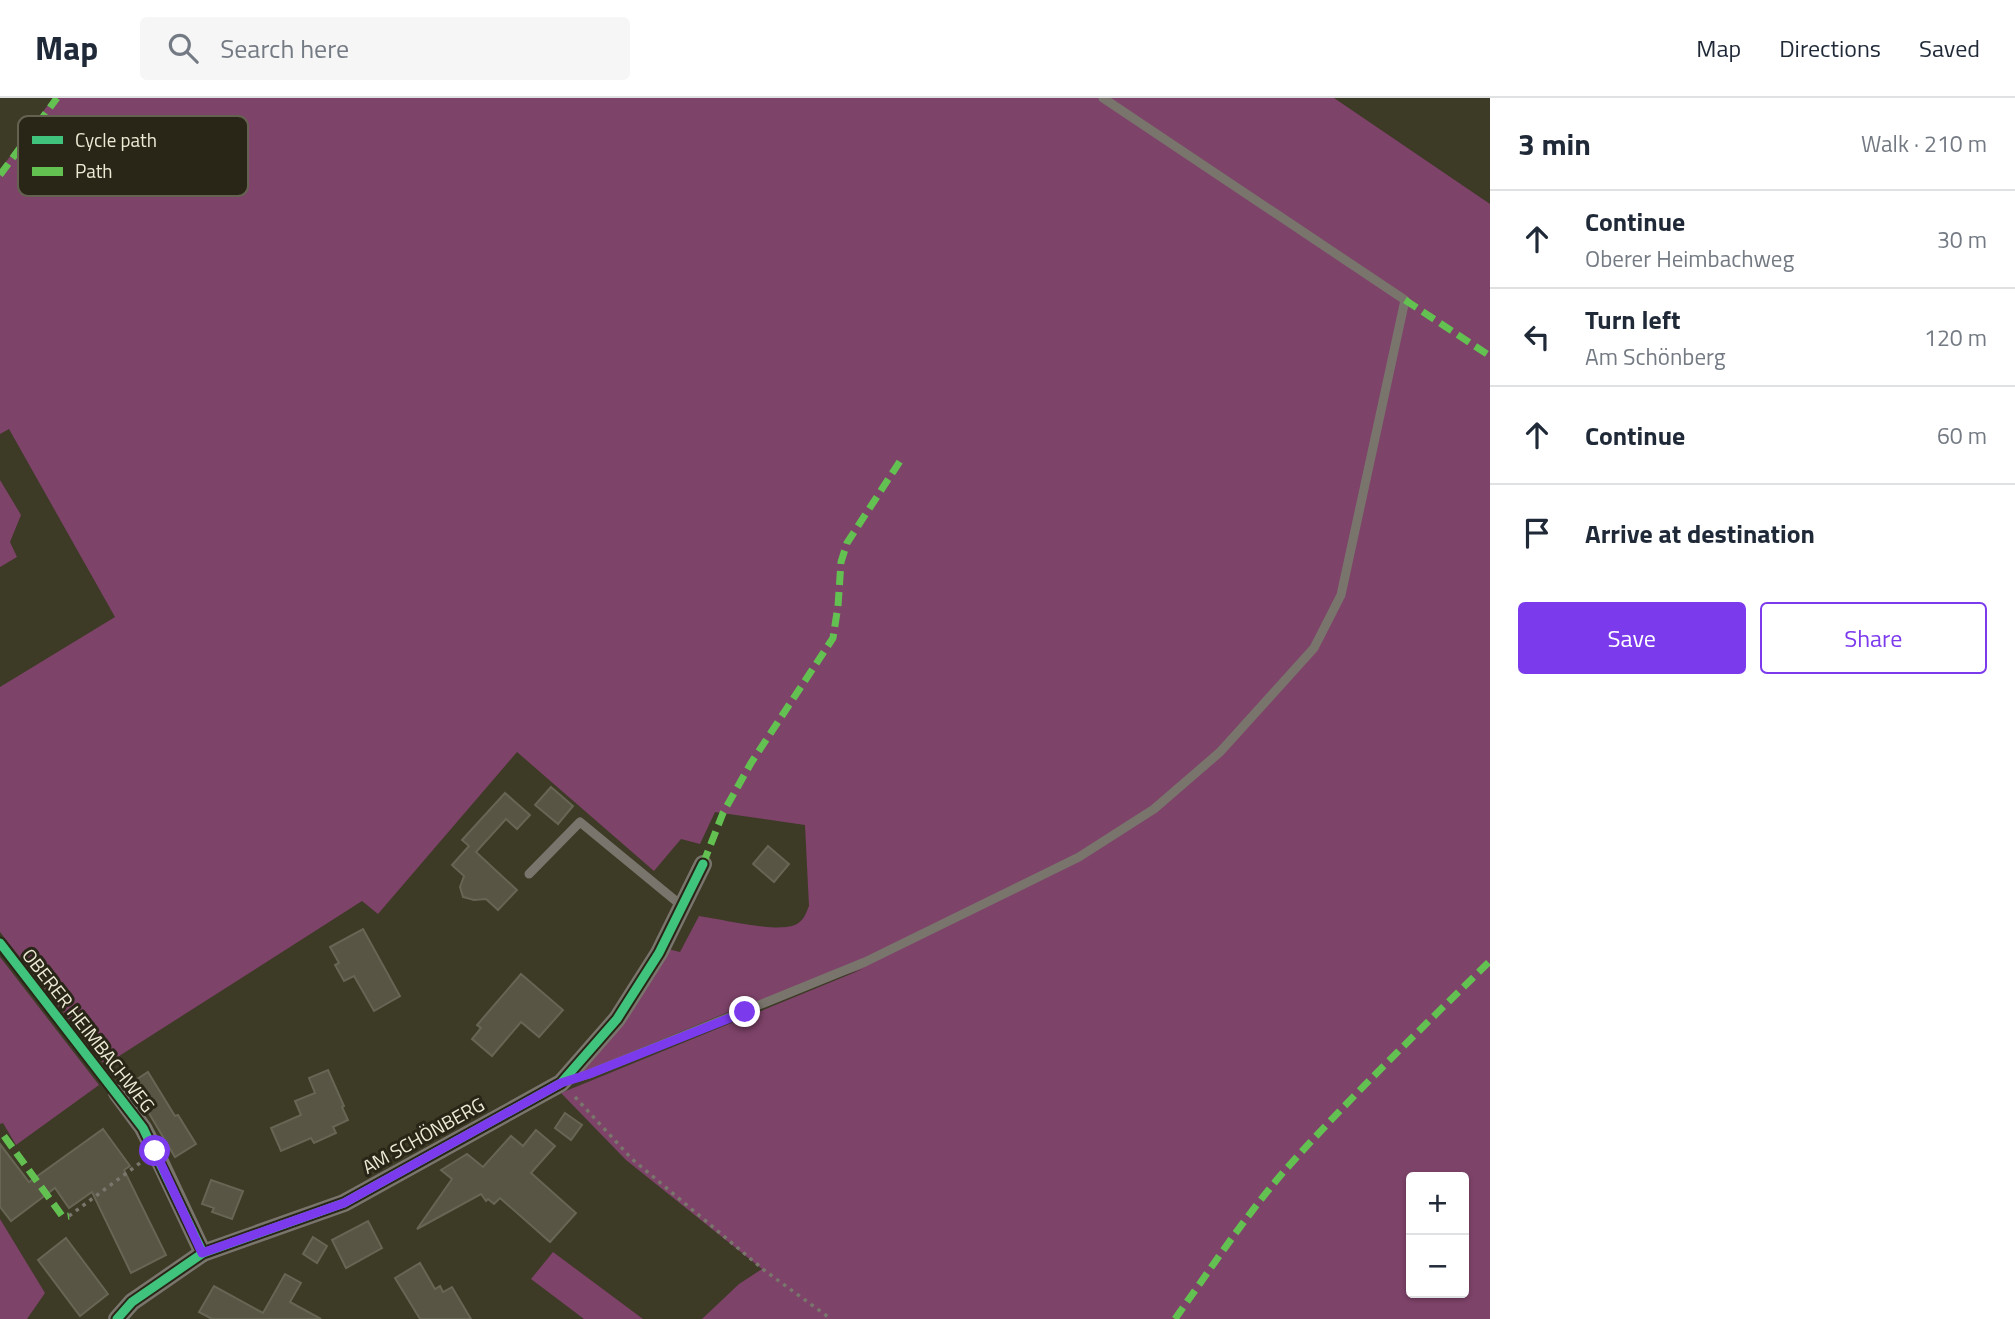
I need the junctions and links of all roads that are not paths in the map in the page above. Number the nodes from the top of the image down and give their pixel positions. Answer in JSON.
{"nodes":[{"id":1,"x":1103,"y":98,"type":"edge"},
{"id":2,"x":704,"y":864,"type":"dead end"},
{"id":3,"x":529,"y":874,"type":"dead end"},
{"id":4,"x":681,"y":906,"type":"junction"},
{"id":5,"x":0,"y":943,"type":"edge"},
{"id":6,"x":561,"y":1083,"type":"junction"},
{"id":7,"x":117,"y":1093,"type":"joint"},
{"id":8,"x":202,"y":1253,"type":"junction"},
{"id":9,"x":117,"y":1319,"type":"edge"}],
"edges":[{"from":1,"to":6,"type":"lane"},
{"from":2,"to":4,"type":"street","name":"AM SCHÖNBERG"},
{"from":3,"to":4,"type":"lane"},
{"from":4,"to":6,"type":"street","name":"AM SCHÖNBERG"},
{"from":5,"to":7,"type":"lane","name":"OBERER HEIMBACHWEG"},
{"from":6,"to":8,"type":"street","name":"AM SCHÖNBERG"},
{"from":7,"to":8,"type":"street","name":"OBERER HEIMBACHWEG"},
{"from":8,"to":9,"type":"street","name":"AM SCHÖNBERG"}]}
